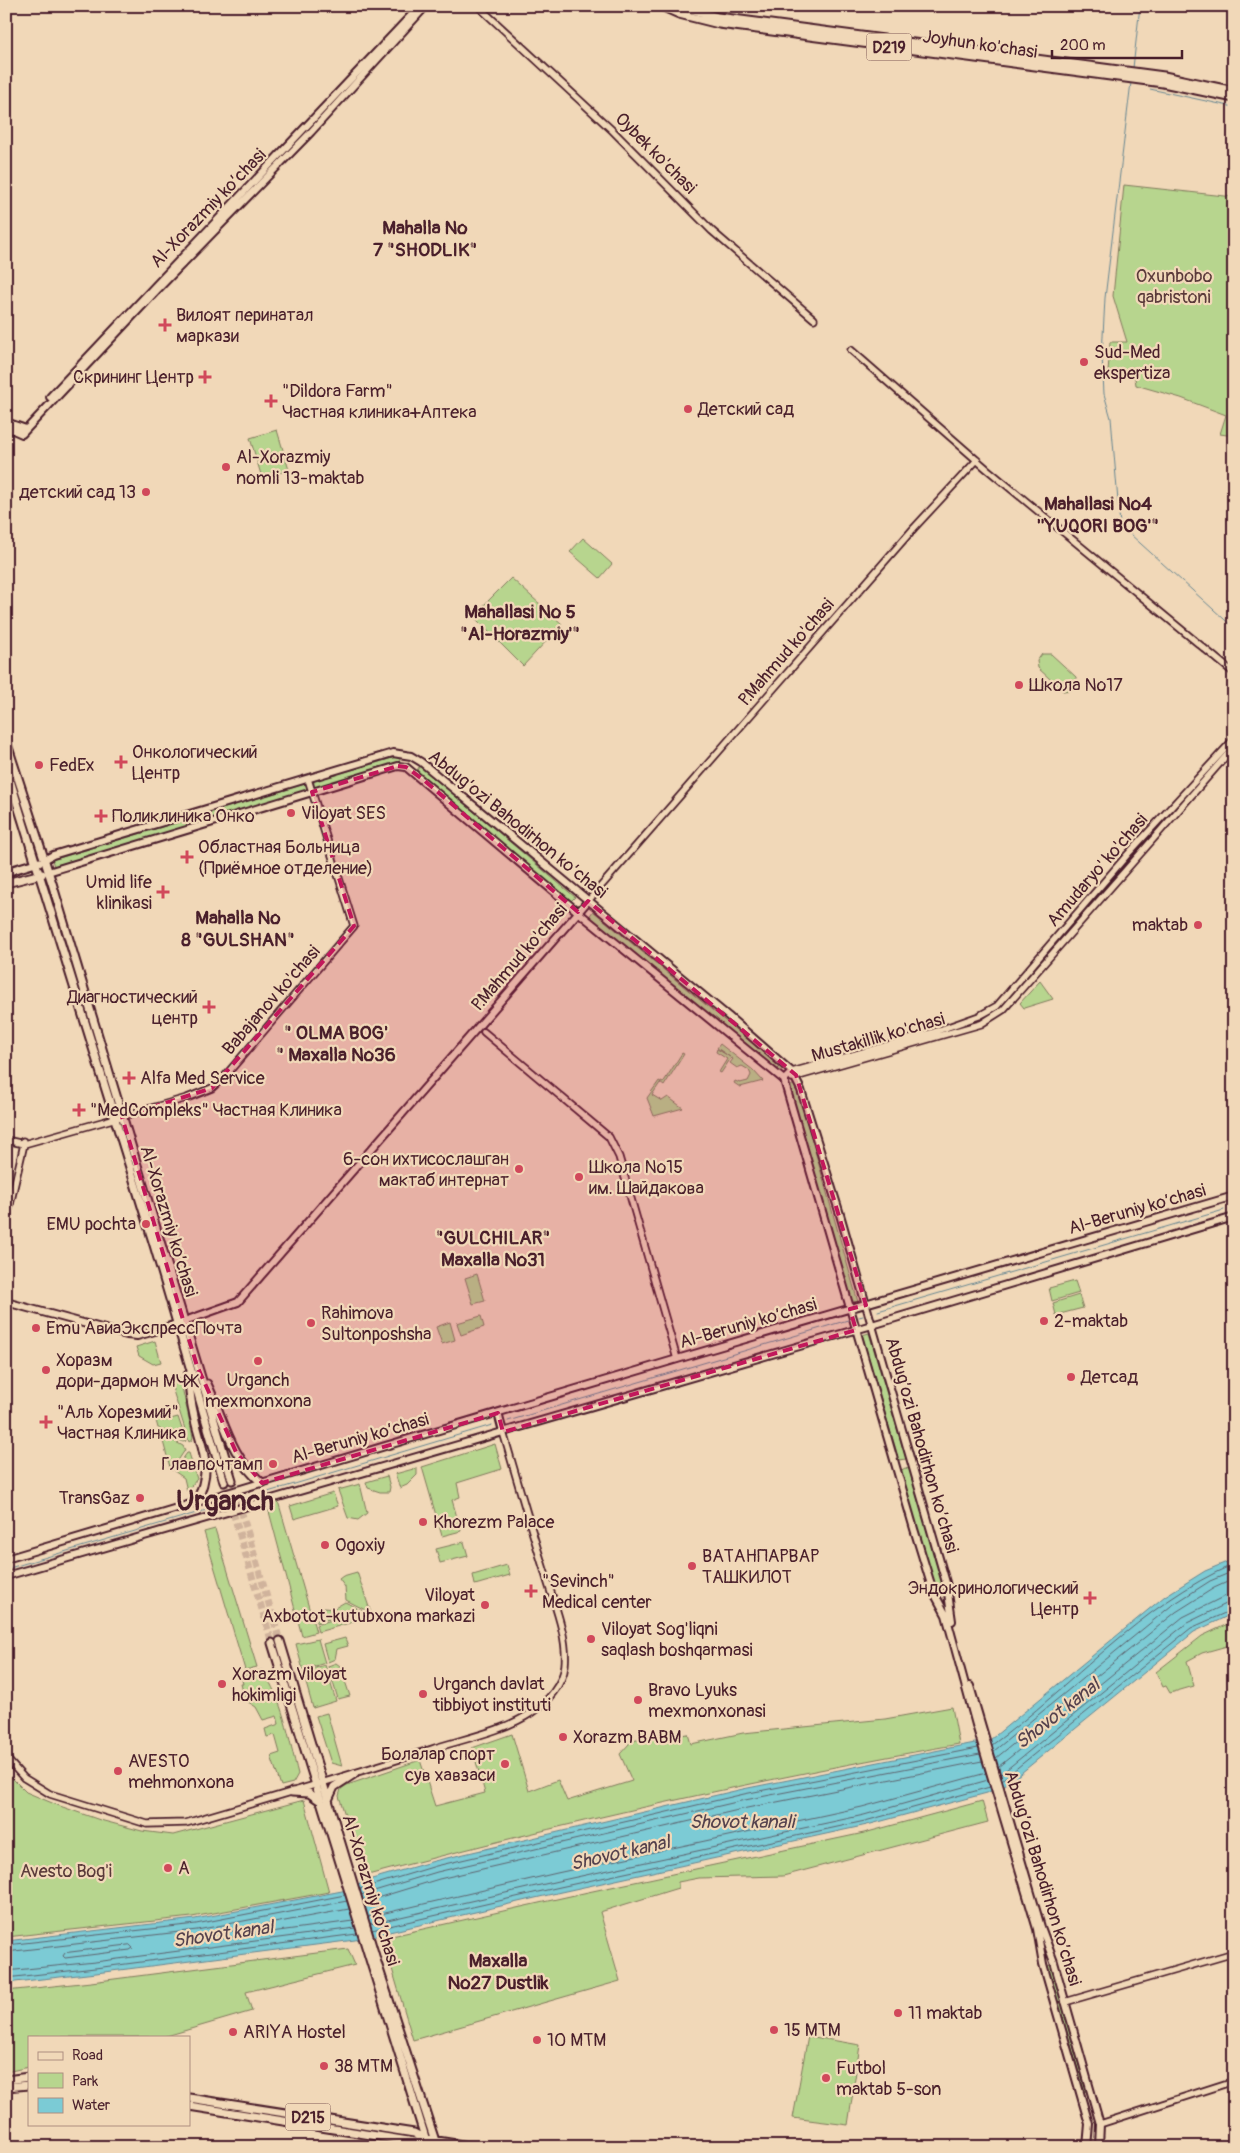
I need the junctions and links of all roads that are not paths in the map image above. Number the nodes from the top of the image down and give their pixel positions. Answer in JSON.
{"nodes":[{"id":1,"x":420,"y":6,"type":"edge"},
{"id":2,"x":426,"y":6,"type":"edge"},
{"id":3,"x":478,"y":6,"type":"edge"},
{"id":4,"x":662,"y":6,"type":"edge"},
{"id":5,"x":679,"y":6,"type":"edge"},
{"id":6,"x":1119,"y":74,"type":"junction"},
{"id":7,"x":1163,"y":80,"type":"junction"},
{"id":8,"x":1234,"y":91,"type":"edge"},
{"id":9,"x":1234,"y":98,"type":"edge"},
{"id":10,"x":814,"y":319,"type":"dead end"},
{"id":11,"x":851,"y":350,"type":"dead end"},
{"id":12,"x":6,"y":422,"type":"edge"},
{"id":13,"x":6,"y":427,"type":"edge"},
{"id":14,"x":22,"y":431,"type":"junction"},
{"id":15,"x":977,"y":460,"type":"junction"},
{"id":16,"x":1234,"y":673,"type":"edge"},
{"id":17,"x":1234,"y":739,"type":"edge"},
{"id":18,"x":6,"y":741,"type":"edge"},
{"id":19,"x":1234,"y":747,"type":"edge"},
{"id":20,"x":411,"y":756,"type":"junction"},
{"id":21,"x":6,"y":767,"type":"edge"},
{"id":22,"x":406,"y":767,"type":"junction"},
{"id":23,"x":308,"y":779,"type":"junction"},
{"id":24,"x":312,"y":792,"type":"junction"},
{"id":25,"x":44,"y":860,"type":"junction"},
{"id":26,"x":36,"y":863,"type":"junction"},
{"id":27,"x":6,"y":872,"type":"edge"},
{"id":28,"x":48,"y":872,"type":"junction"},
{"id":29,"x":39,"y":874,"type":"junction"},
{"id":30,"x":6,"y":883,"type":"edge"},
{"id":31,"x":588,"y":901,"type":"junction"},
{"id":32,"x":578,"y":912,"type":"junction"},
{"id":33,"x":979,"y":1016,"type":"joint"},
{"id":34,"x":981,"y":1024,"type":"joint"},
{"id":35,"x":484,"y":1032,"type":"dead end"},
{"id":36,"x":794,"y":1074,"type":"junction"},
{"id":37,"x":784,"y":1080,"type":"junction"},
{"id":38,"x":122,"y":1117,"type":"junction"},
{"id":39,"x":114,"y":1119,"type":"junction"},
{"id":40,"x":6,"y":1140,"type":"edge"},
{"id":41,"x":24,"y":1142,"type":"junction"},
{"id":42,"x":1234,"y":1196,"type":"edge"},
{"id":43,"x":1234,"y":1217,"type":"edge"},
{"id":44,"x":6,"y":1222,"type":"edge"},
{"id":45,"x":6,"y":1302,"type":"edge"},
{"id":46,"x":866,"y":1305,"type":"junction"},
{"id":47,"x":850,"y":1309,"type":"junction"},
{"id":48,"x":188,"y":1320,"type":"junction"},
{"id":49,"x":176,"y":1324,"type":"junction"},
{"id":50,"x":872,"y":1325,"type":"junction"},
{"id":51,"x":856,"y":1330,"type":"junction"},
{"id":52,"x":185,"y":1355,"type":"junction"},
{"id":53,"x":677,"y":1359,"type":"junction"},
{"id":54,"x":197,"y":1366,"type":"junction"},
{"id":55,"x":498,"y":1413,"type":"junction"},
{"id":56,"x":503,"y":1432,"type":"junction"},
{"id":57,"x":232,"y":1480,"type":"tunnel mouth"},
{"id":58,"x":224,"y":1482,"type":"tunnel mouth"},
{"id":59,"x":262,"y":1483,"type":"junction"},
{"id":60,"x":196,"y":1502,"type":"junction"},
{"id":61,"x":6,"y":1559,"type":"edge"},
{"id":62,"x":6,"y":1576,"type":"edge"},
{"id":63,"x":280,"y":1640,"type":"tunnel mouth"},
{"id":64,"x":272,"y":1643,"type":"tunnel mouth"},
{"id":65,"x":978,"y":1724,"type":"junction"},
{"id":66,"x":6,"y":1758,"type":"edge"},
{"id":67,"x":354,"y":1774,"type":"junction"},
{"id":68,"x":319,"y":1785,"type":"junction"},
{"id":69,"x":292,"y":1792,"type":"junction"},
{"id":70,"x":324,"y":1801,"type":"junction"},
{"id":71,"x":1008,"y":1826,"type":"junction"},
{"id":72,"x":1234,"y":1953,"type":"edge"},
{"id":73,"x":375,"y":1967,"type":"junction"},
{"id":74,"x":1065,"y":2002,"type":"junction"},
{"id":75,"x":28,"y":2078,"type":"edge"},
{"id":76,"x":6,"y":2080,"type":"edge"},
{"id":77,"x":1234,"y":2081,"type":"edge"},
{"id":78,"x":28,"y":2085,"type":"edge"},
{"id":79,"x":6,"y":2087,"type":"edge"},
{"id":80,"x":1092,"y":2093,"type":"junction"},
{"id":81,"x":1081,"y":2097,"type":"junction"},
{"id":82,"x":190,"y":2098,"type":"edge"},
{"id":83,"x":190,"y":2106,"type":"edge"},
{"id":84,"x":1100,"y":2124,"type":"junction"},
{"id":85,"x":426,"y":2138,"type":"junction"},
{"id":86,"x":436,"y":2144,"type":"edge"},
{"id":87,"x":428,"y":2147,"type":"edge"},
{"id":88,"x":475,"y":2147,"type":"edge"},
{"id":89,"x":1087,"y":2147,"type":"edge"},
{"id":90,"x":1099,"y":2147,"type":"edge"}],
"edges":[{"from":1,"to":14,"type":"main road","name":"Al-Xorazmiy ko’chasi"},
{"from":2,"to":14,"type":"main road","name":"Al-Xorazmiy ko’chasi"},
{"from":3,"to":10,"type":"street","name":"Oybek ko'chasi"},
{"from":4,"to":6,"type":"main road","name":"Joyhun ko'chasi","number":"D219"},
{"from":5,"to":6,"type":"main road","name":"Joyhun ko'chasi","number":"D219"},
{"from":6,"to":7,"type":"main road","number":"D219"},
{"from":7,"to":8,"type":"main road","number":"D219"},
{"from":7,"to":9,"type":"main road","number":"D219"},
{"from":11,"to":15,"type":"street"},
{"from":12,"to":14,"type":"main road"},
{"from":13,"to":14,"type":"main road"},
{"from":15,"to":16,"type":"street"},
{"from":15,"to":31,"type":"street","name":"P.Mahmud ko'chasi"},
{"from":17,"to":33,"type":"street","name":"Amudaryo' ko'chasi"},
{"from":18,"to":25,"type":"main road","name":"Al-Xorazmiy ko’chasi"},
{"from":19,"to":34,"type":"street","name":"Amudaryo' ko'chasi"},
{"from":20,"to":22,"type":"street"},
{"from":20,"to":23,"type":"main road","name":"Abdug’ozi Bahodirhon ko’chasi"},
{"from":20,"to":31,"type":"main road","name":"Abdug’ozi Bahodirhon ko’chasi"},
{"from":21,"to":26,"type":"main road","name":"Al-Xorazmiy ko’chasi"},
{"from":22,"to":24,"type":"main road","name":"Abdug’ozi Bahodirhon ko’chasi"},
{"from":22,"to":32,"type":"main road","name":"Abdug’ozi Bahodirhon ko’chasi"},
{"from":23,"to":24,"type":"street"},
{"from":23,"to":25,"type":"main road","name":"Abdug’ozi Bahodirhon ko’chasi"},
{"from":24,"to":28,"type":"main road","name":"Abdug’ozi Bahodirhon ko’chasi"},
{"from":24,"to":38,"type":"street","name":"Babajanov ko'chasi"},
{"from":25,"to":26,"type":"main road","name":"Abdug’ozi Bahodirhon ko’chasi"},
{"from":25,"to":28,"type":"main road","name":"Al-Xorazmiy ko’chasi"},
{"from":26,"to":27,"type":"main road","name":"Abdug’ozi Bahodirhon ko’chasi"},
{"from":26,"to":29,"type":"main road","name":"Al-Xorazmiy ko’chasi"},
{"from":28,"to":29,"type":"main road","name":"Abdug’ozi Bahodirhon ko’chasi"},
{"from":28,"to":38,"type":"main road","name":"Al-Xorazmiy ko’chasi"},
{"from":29,"to":30,"type":"main road","name":"Abdug’ozi Bahodirhon ko’chasi"},
{"from":29,"to":39,"type":"main road","name":"Al-Xorazmiy ko’chasi"},
{"from":31,"to":32,"type":"main road","name":"P.Mahmud ko'chasi"},
{"from":31,"to":36,"type":"main road","name":"Abdug’ozi Bahodirhon ko’chasi"},
{"from":32,"to":37,"type":"main road","name":"Abdug’ozi Bahodirhon ko’chasi"},
{"from":32,"to":48,"type":"main road","name":"P.Mahmud ko'chasi"},
{"from":33,"to":36,"type":"street","name":"Mustakillik ko'chasi"},
{"from":34,"to":36,"type":"street","name":"Mustakillik ko'chasi"},
{"from":35,"to":53,"type":"street"},
{"from":36,"to":37,"type":"main road"},
{"from":36,"to":46,"type":"main road","name":"Abdug’ozi Bahodirhon ko’chasi"},
{"from":37,"to":47,"type":"main road","name":"Abdug’ozi Bahodirhon ko’chasi"},
{"from":38,"to":39,"type":"street","name":"Babajanov ko'chasi"},
{"from":38,"to":48,"type":"main road","name":"Al-Xorazmiy ko’chasi"},
{"from":39,"to":41,"type":"street","name":"Babajanov ko'chasi"},
{"from":39,"to":49,"type":"main road","name":"Al-Xorazmiy ko’chasi"},
{"from":40,"to":41,"type":"street","name":"Babajanov ko'chasi"},
{"from":41,"to":44,"type":"street"},
{"from":42,"to":46,"type":"main road","name":"Al-Beruniy ko’chasi"},
{"from":43,"to":50,"type":"main road","name":"Al-Beruniy ko’chasi"},
{"from":45,"to":49,"type":"main road","name":"P.Mahmud ko'chasi"},
{"from":46,"to":47,"type":"main road","name":"Al-Beruniy ko’chasi"},
{"from":46,"to":50,"type":"main road","name":"Abdug’ozi Bahodirhon ko’chasi"},
{"from":47,"to":51,"type":"main road","name":"Abdug’ozi Bahodirhon ko’chasi"},
{"from":47,"to":53,"type":"main road","name":"Al-Beruniy ko’chasi"},
{"from":48,"to":49,"type":"main road","name":"P.Mahmud ko'chasi"},
{"from":48,"to":54,"type":"main road","name":"Al-Xorazmiy ko’chasi"},
{"from":49,"to":52,"type":"main road","name":"Al-Xorazmiy ko’chasi"},
{"from":50,"to":51,"type":"main road","name":"Al-Beruniy ko’chasi"},
{"from":50,"to":65,"type":"main road","name":"Abdug’ozi Bahodirhon ko’chasi"},
{"from":51,"to":56,"type":"main road","name":"Al-Beruniy ko’chasi"},
{"from":51,"to":65,"type":"main road","name":"Abdug’ozi Bahodirhon ko’chasi"},
{"from":52,"to":58,"type":"main road","name":"Al-Xorazmiy ko’chasi"},
{"from":52,"to":60,"type":"main road"},
{"from":53,"to":55,"type":"main road","name":"Al-Beruniy ko’chasi"},
{"from":54,"to":57,"type":"main road","name":"Al-Xorazmiy ko’chasi"},
{"from":54,"to":59,"type":"main road"},
{"from":55,"to":56,"type":"main road"},
{"from":55,"to":59,"type":"main road","name":"Al-Beruniy ko’chasi"},
{"from":56,"to":62,"type":"main road","name":"Al-Beruniy ko’chasi"},
{"from":56,"to":67,"type":"street"},
{"from":59,"to":60,"type":"main road","name":"Al-Beruniy ko’chasi"},
{"from":60,"to":61,"type":"main road","name":"Al-Beruniy ko’chasi"},
{"from":63,"to":68,"type":"main road","name":"Al-Xorazmiy ko’chasi"},
{"from":64,"to":68,"type":"main road","name":"Al-Xorazmiy ko’chasi"},
{"from":65,"to":71,"type":"main road","name":"Abdug’ozi Bahodirhon ko’chasi"},
{"from":66,"to":69,"type":"street"},
{"from":67,"to":68,"type":"street"},
{"from":67,"to":70,"type":"main road"},
{"from":68,"to":69,"type":"street"},
{"from":68,"to":70,"type":"main road","name":"Al-Xorazmiy ko’chasi"},
{"from":69,"to":70,"type":"main road"},
{"from":70,"to":73,"type":"main road","name":"Al-Xorazmiy ko’chasi"},
{"from":71,"to":74,"type":"main road","name":"Abdug’ozi Bahodirhon ko’chasi"},
{"from":71,"to":81,"type":"main road","name":"Abdug’ozi Bahodirhon ko’chasi"},
{"from":72,"to":74,"type":"street"},
{"from":73,"to":85,"type":"main road","name":"Al-Xorazmiy ko’chasi"},
{"from":73,"to":86,"type":"main road","name":"Al-Xorazmiy ko’chasi"},
{"from":74,"to":80,"type":"main road","name":"Abdug’ozi Bahodirhon ko’chasi"},
{"from":75,"to":76,"type":"main road"},
{"from":77,"to":84,"type":"street"},
{"from":78,"to":79,"type":"main road"},
{"from":80,"to":81,"type":"street"},
{"from":80,"to":84,"type":"main road","name":"Abdug’ozi Bahodirhon ko’chasi"},
{"from":81,"to":89,"type":"main road","name":"Abdug’ozi Bahodirhon ko’chasi"},
{"from":82,"to":85,"type":"main road","number":"D215"},
{"from":83,"to":85,"type":"main road","number":"D215"},
{"from":84,"to":90,"type":"main road","name":"Abdug’ozi Bahodirhon ko’chasi"},
{"from":85,"to":86,"type":"main road"},
{"from":85,"to":87,"type":"main road","name":"Al-Xorazmiy ko’chasi"},
{"from":86,"to":88,"type":"main road"}]}
